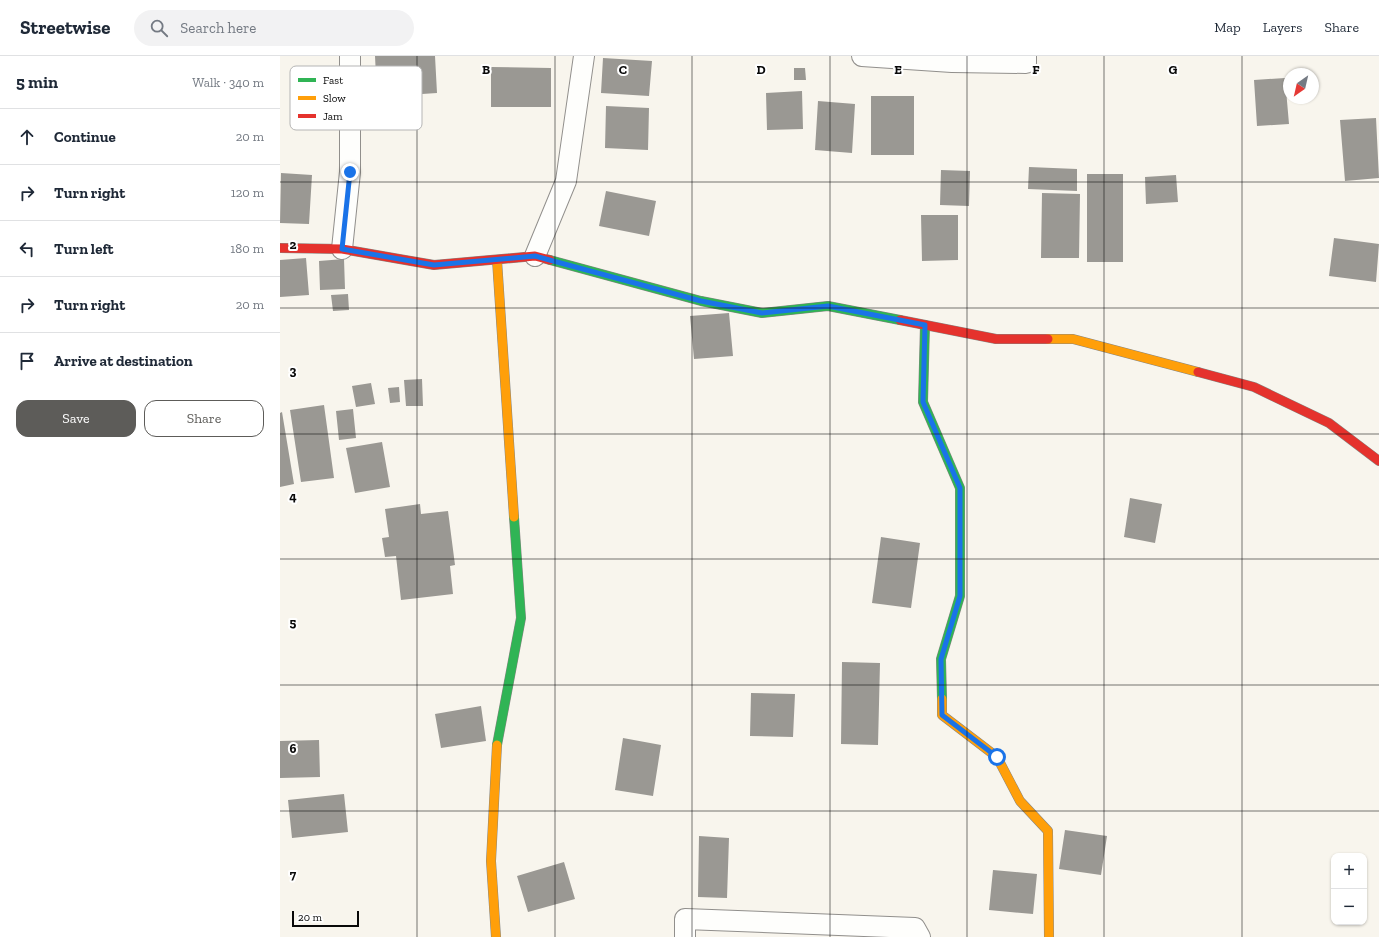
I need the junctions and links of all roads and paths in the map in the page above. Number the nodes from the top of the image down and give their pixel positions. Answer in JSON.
{"nodes":[{"id":1,"x":584,"y":56,"type":"edge"},
{"id":2,"x":862,"y":56,"type":"edge"},
{"id":3,"x":1026,"y":56,"type":"edge"},
{"id":4,"x":350,"y":130,"type":"edge"},
{"id":5,"x":280,"y":248,"type":"edge"},
{"id":6,"x":342,"y":249,"type":"junction"},
{"id":7,"x":535,"y":256,"type":"junction"},
{"id":8,"x":497,"y":260,"type":"junction"},
{"id":9,"x":925,"y":325,"type":"junction"},
{"id":10,"x":1379,"y":461,"type":"edge"},
{"id":11,"x":496,"y":937,"type":"edge"},
{"id":12,"x":685,"y":937,"type":"edge"},
{"id":13,"x":920,"y":937,"type":"edge"},
{"id":14,"x":1048,"y":937,"type":"edge"}],
"edges":[{"from":1,"to":7,"type":"street"},
{"from":2,"to":3,"type":"street"},
{"from":4,"to":6,"type":"street"},
{"from":5,"to":6,"type":"street"},
{"from":6,"to":8,"type":"street"},
{"from":7,"to":8,"type":"street"},
{"from":7,"to":9,"type":"street"},
{"from":8,"to":11,"type":"street"},
{"from":9,"to":10,"type":"street"},
{"from":9,"to":14,"type":"street"},
{"from":12,"to":13,"type":"street"}]}
